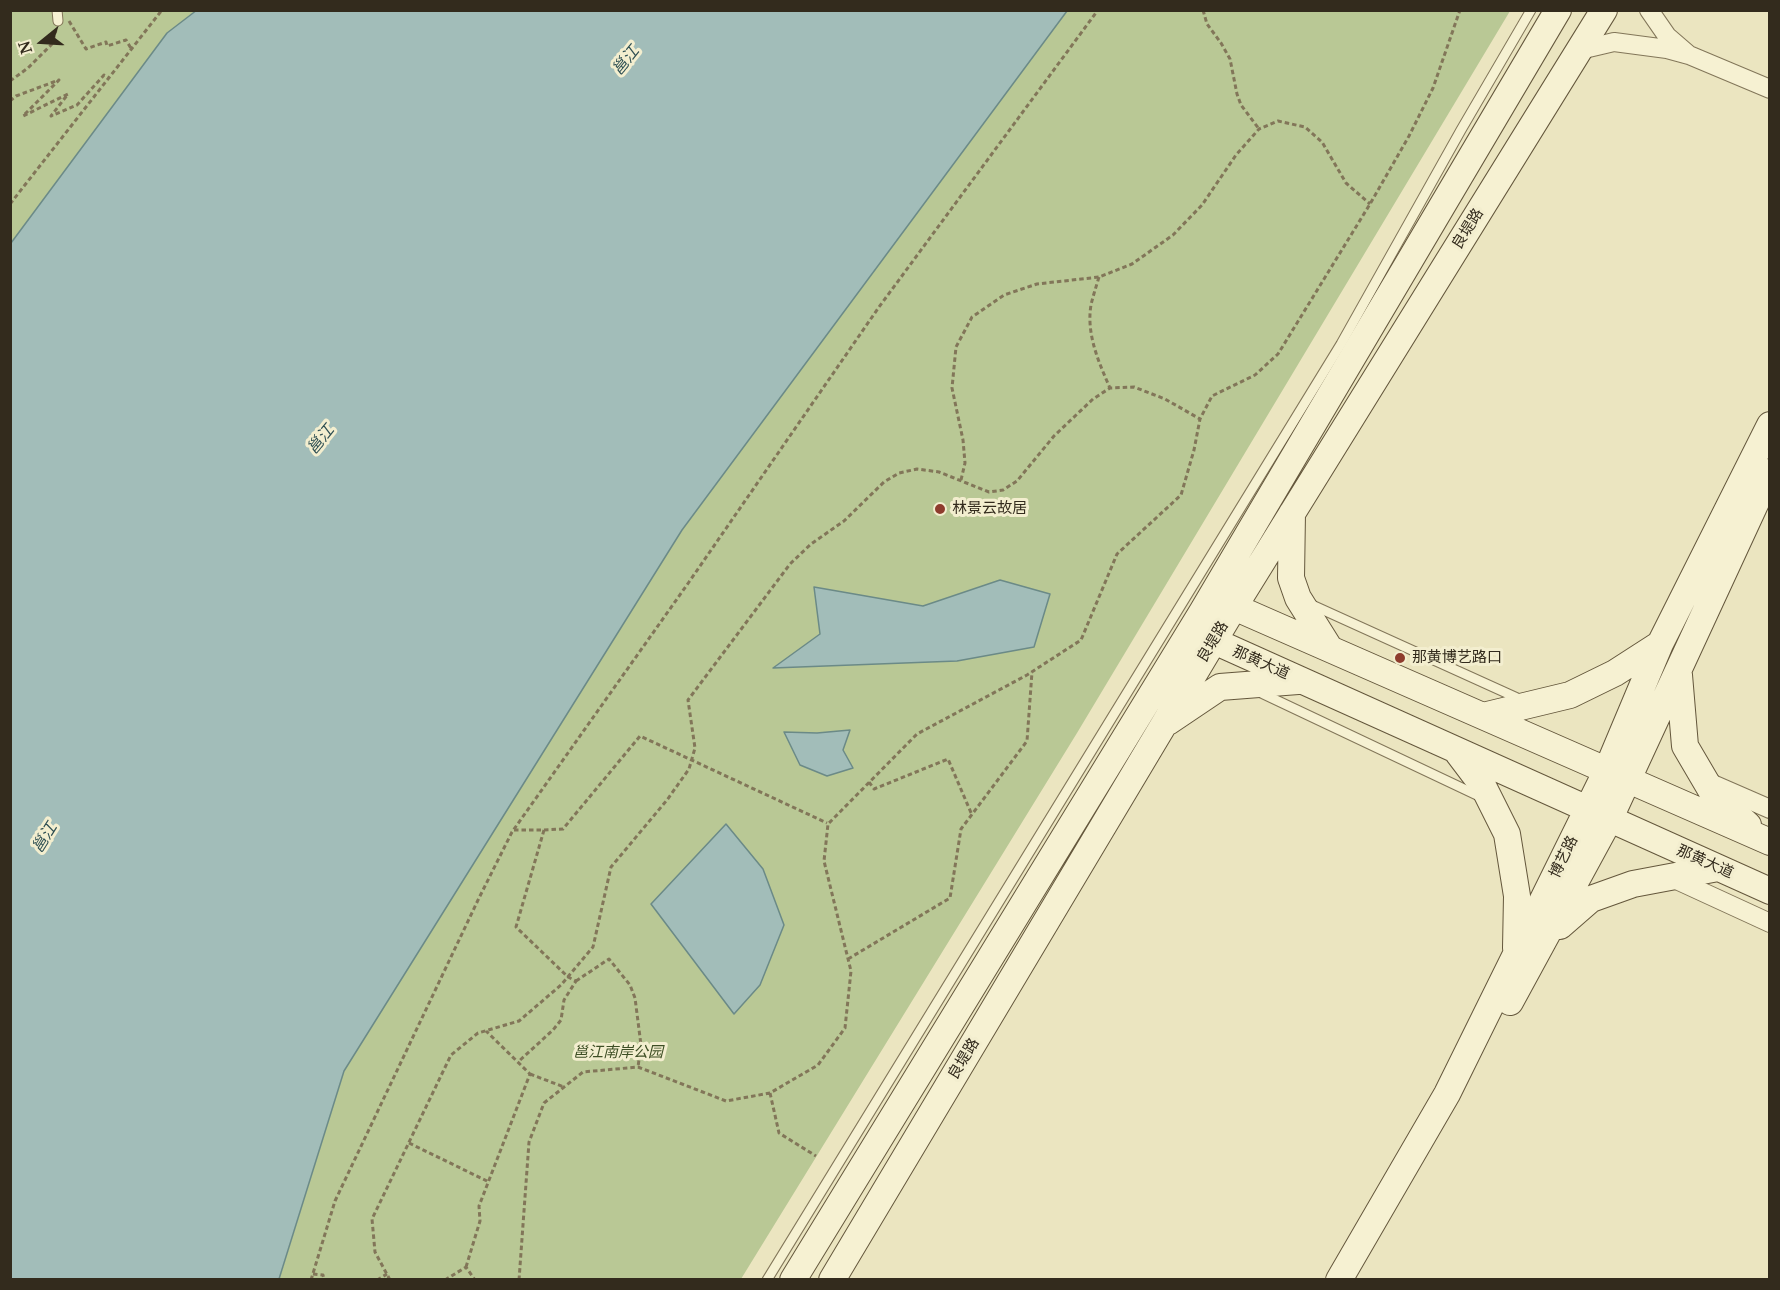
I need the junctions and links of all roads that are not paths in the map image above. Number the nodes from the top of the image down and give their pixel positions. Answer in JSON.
{"nodes":[{"id":1,"x":57,"y":10,"type":"edge"},
{"id":2,"x":1532,"y":10,"type":"edge"},
{"id":3,"x":1558,"y":10,"type":"edge"},
{"id":4,"x":1604,"y":10,"type":"edge"},
{"id":5,"x":1649,"y":10,"type":"edge"},
{"id":6,"x":63,"y":21,"type":"road end"},
{"id":7,"x":1580,"y":50,"type":"junction"},
{"id":8,"x":1689,"y":55,"type":"junction"},
{"id":9,"x":1770,"y":89,"type":"edge"},
{"id":10,"x":1770,"y":424,"type":"edge"},
{"id":11,"x":1770,"y":472,"type":"edge"},
{"id":12,"x":1292,"y":512,"type":"junction"},
{"id":13,"x":1298,"y":598,"type":"junction"},
{"id":14,"x":1234,"y":608,"type":"junction"},
{"id":15,"x":1202,"y":612,"type":"junction"},
{"id":16,"x":1214,"y":641,"type":"junction"},
{"id":17,"x":1660,"y":644,"type":"junction"},
{"id":18,"x":1330,"y":649,"type":"junction"},
{"id":19,"x":1678,"y":671,"type":"junction"},
{"id":20,"x":1300,"y":680,"type":"junction"},
{"id":21,"x":1244,"y":685,"type":"junction"},
{"id":22,"x":1532,"y":704,"type":"junction"},
{"id":23,"x":1483,"y":716,"type":"junction"},
{"id":24,"x":1163,"y":726,"type":"junction"},
{"id":25,"x":1456,"y":751,"type":"junction"},
{"id":26,"x":1618,"y":775,"type":"junction"},
{"id":27,"x":1705,"y":780,"type":"junction"},
{"id":28,"x":1491,"y":801,"type":"junction"},
{"id":29,"x":1770,"y":809,"type":"edge"},
{"id":30,"x":1598,"y":815,"type":"junction"},
{"id":31,"x":1767,"y":841,"type":"edge"},
{"id":32,"x":1718,"y":868,"type":"junction"},
{"id":33,"x":1670,"y":877,"type":"junction"},
{"id":34,"x":1770,"y":891,"type":"edge"},
{"id":35,"x":1770,"y":923,"type":"edge"},
{"id":36,"x":1548,"y":935,"type":"junction"},
{"id":37,"x":1516,"y":955,"type":"junction"},
{"id":38,"x":767,"y":1280,"type":"edge"},
{"id":39,"x":793,"y":1280,"type":"edge"},
{"id":40,"x":832,"y":1280,"type":"edge"},
{"id":41,"x":1339,"y":1280,"type":"edge"},
{"id":42,"x":1354,"y":1280,"type":"edge"}],
"edges":[{"from":1,"to":6,"type":"lane"},
{"from":2,"to":38,"type":"lane"},
{"from":3,"to":15,"type":"main road","name":"良堤路"},
{"from":4,"to":7,"type":"main road","name":"良堤路"},
{"from":5,"to":8,"type":"street"},
{"from":7,"to":8,"type":"street"},
{"from":7,"to":12,"type":"main road","name":"良堤路"},
{"from":8,"to":9,"type":"street"},
{"from":10,"to":17,"type":"main road","name":"博艺路"},
{"from":11,"to":19,"type":"main road","name":"博艺路"},
{"from":12,"to":13,"type":"main road"},
{"from":12,"to":14,"type":"main road","name":"良堤路"},
{"from":13,"to":18,"type":"main road"},
{"from":13,"to":22,"type":"lane"},
{"from":14,"to":15,"type":"main road"},
{"from":14,"to":16,"type":"main road","name":"良堤路"},
{"from":14,"to":18,"type":"main road"},
{"from":15,"to":16,"type":"main road","name":"那黄大道"},
{"from":15,"to":39,"type":"main road","name":"良堤路"},
{"from":16,"to":20,"type":"main road","name":"那黄大道"},
{"from":16,"to":24,"type":"main road","name":"良堤路"},
{"from":17,"to":22,"type":"main road"},
{"from":17,"to":26,"type":"main road","name":"博艺路"},
{"from":18,"to":23,"type":"main road"},
{"from":19,"to":26,"type":"main road","name":"博艺路"},
{"from":19,"to":27,"type":"main road"},
{"from":20,"to":21,"type":"main road"},
{"from":20,"to":25,"type":"main road","name":"那黄大道"},
{"from":21,"to":24,"type":"main road"},
{"from":21,"to":28,"type":"lane"},
{"from":22,"to":23,"type":"main road"},
{"from":23,"to":26,"type":"main road"},
{"from":24,"to":40,"type":"main road","name":"良堤路"},
{"from":25,"to":28,"type":"main road"},
{"from":25,"to":30,"type":"main road","name":"那黄大道"},
{"from":26,"to":30,"type":"main road","name":"博艺路"},
{"from":26,"to":31,"type":"main road"},
{"from":27,"to":29,"type":"street"},
{"from":27,"to":31,"type":"main road"},
{"from":28,"to":37,"type":"main road"},
{"from":30,"to":32,"type":"main road","name":"那黄大道"},
{"from":30,"to":36,"type":"main road","name":"博艺路"},
{"from":30,"to":37,"type":"main road","name":"博艺路"},
{"from":32,"to":33,"type":"main road"},
{"from":32,"to":34,"type":"main road","name":"那黄大道"},
{"from":33,"to":35,"type":"street"},
{"from":33,"to":36,"type":"main road"},
{"from":36,"to":42,"type":"main road","name":"博艺路"},
{"from":37,"to":41,"type":"main road","name":"博艺路"}]}
